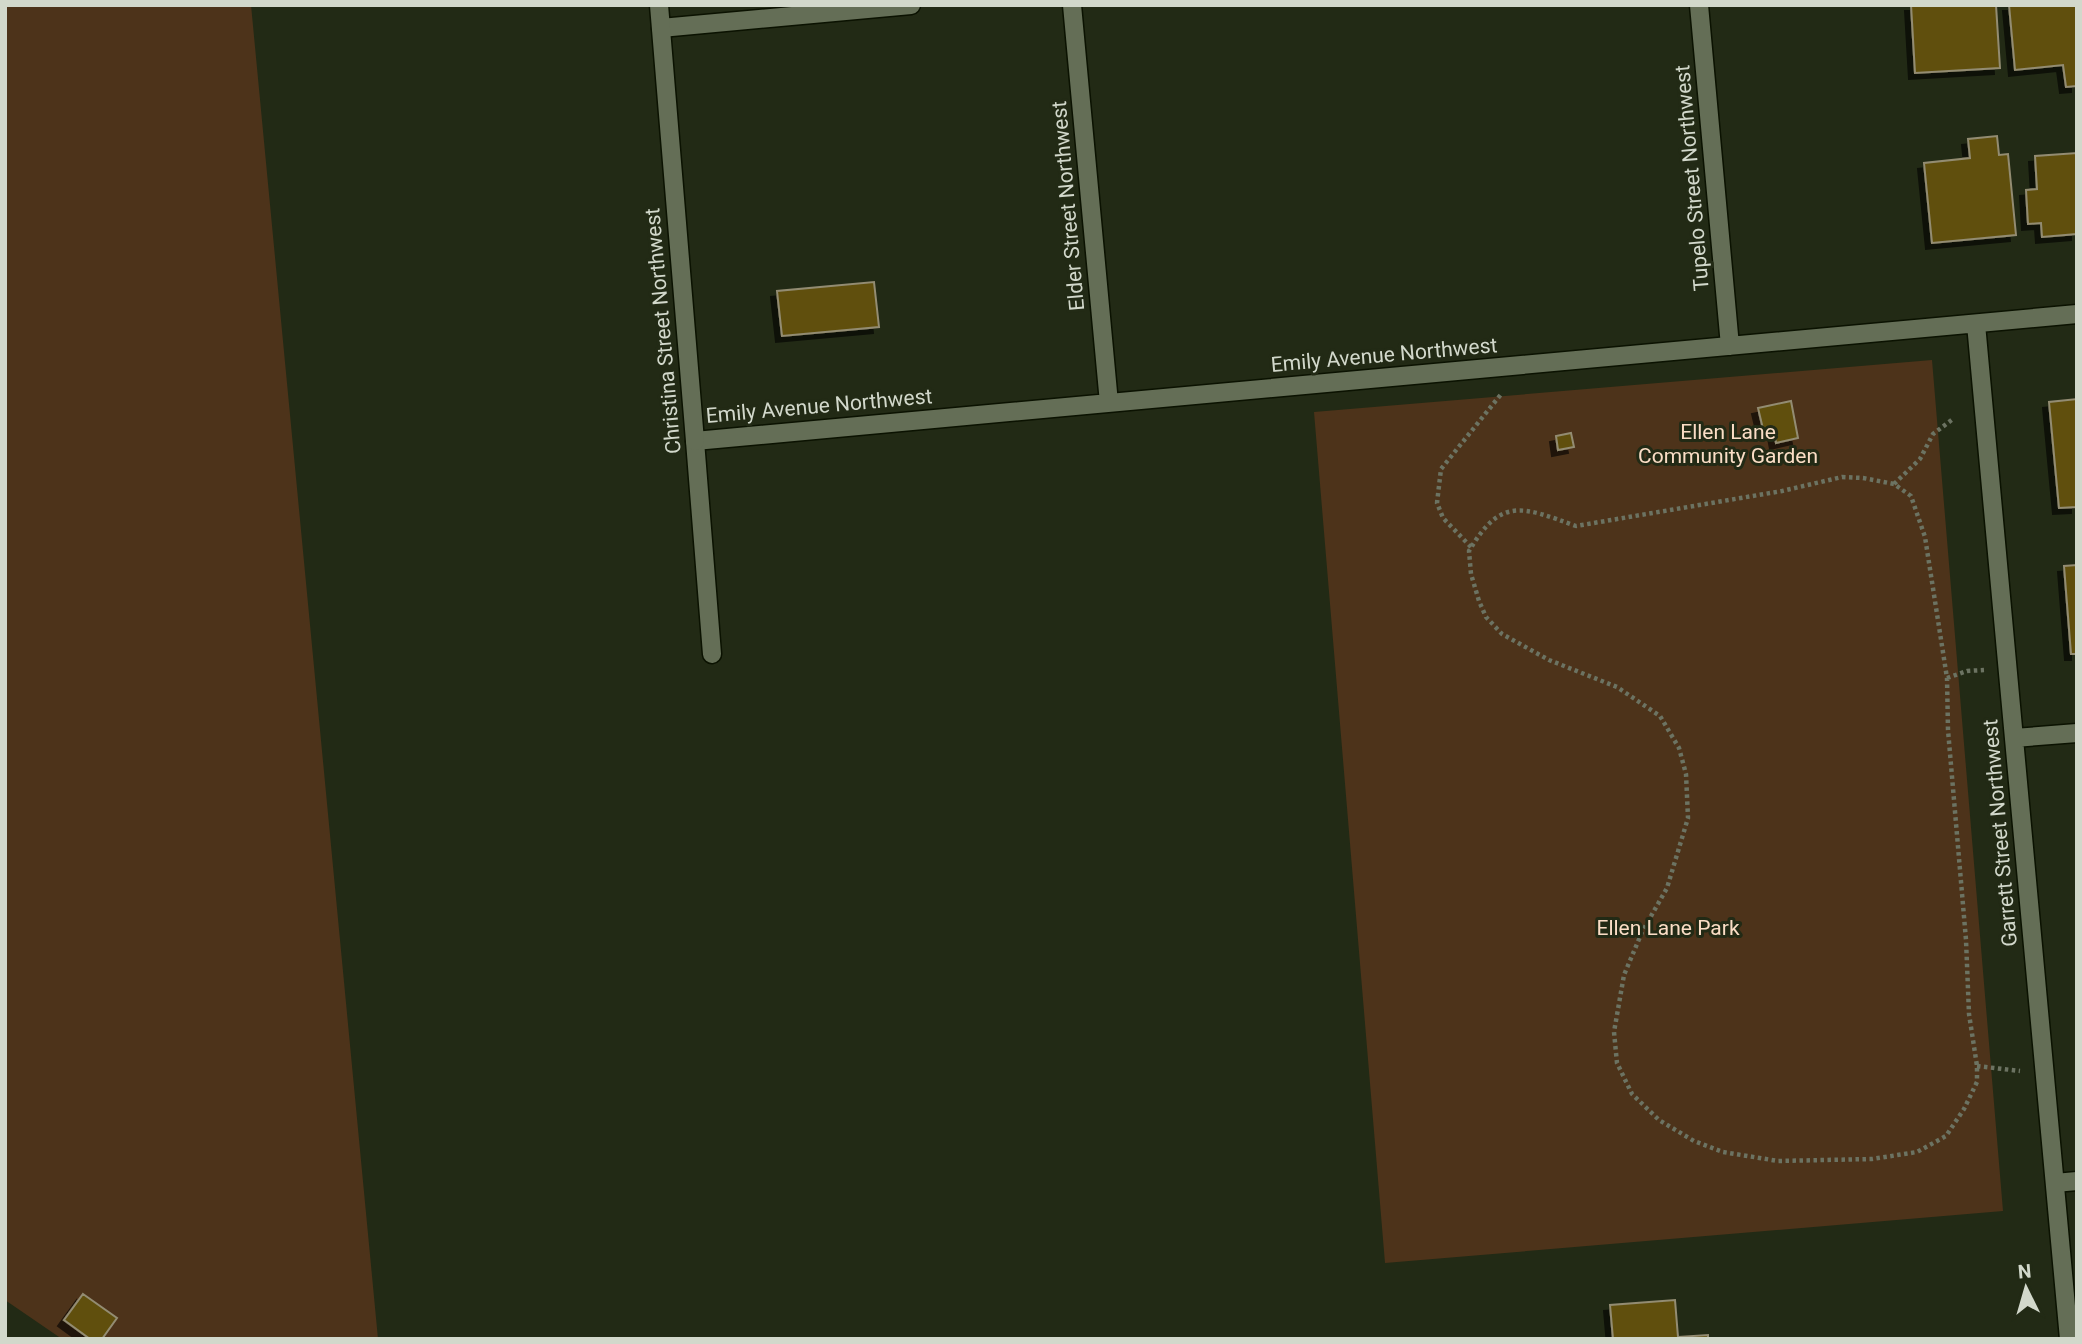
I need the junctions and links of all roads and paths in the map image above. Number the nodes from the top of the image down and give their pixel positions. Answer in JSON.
{"nodes":[{"id":1,"x":659,"y":5,"type":"edge"},
{"id":2,"x":911,"y":5,"type":"edge"},
{"id":3,"x":1072,"y":5,"type":"edge"},
{"id":4,"x":1699,"y":5,"type":"edge"},
{"id":5,"x":661,"y":28,"type":"junction"},
{"id":6,"x":2077,"y":314,"type":"edge"},
{"id":7,"x":1976,"y":324,"type":"junction"},
{"id":8,"x":1730,"y":346,"type":"junction"},
{"id":9,"x":1512,"y":366,"type":"junction"},
{"id":10,"x":1108,"y":403,"type":"junction"},
{"id":11,"x":1953,"y":419,"type":"dead end"},
{"id":12,"x":695,"y":441,"type":"junction"},
{"id":13,"x":1894,"y":484,"type":"junction"},
{"id":14,"x":1471,"y":547,"type":"junction"},
{"id":15,"x":712,"y":653,"type":"dead end"},
{"id":16,"x":2007,"y":669,"type":"junction"},
{"id":17,"x":1947,"y":677,"type":"junction"},
{"id":18,"x":2077,"y":733,"type":"edge"},
{"id":19,"x":2014,"y":738,"type":"junction"},
{"id":20,"x":1977,"y":1066,"type":"junction"},
{"id":21,"x":2045,"y":1075,"type":"junction"},
{"id":22,"x":2077,"y":1181,"type":"edge"},
{"id":23,"x":2055,"y":1183,"type":"junction"},
{"id":24,"x":2069,"y":1339,"type":"edge"}],
"edges":[{"from":1,"to":5,"type":"street","name":"Christina Street Northwest"},
{"from":2,"to":5,"type":"street"},
{"from":3,"to":10,"type":"street","name":"Elder Street Northwest"},
{"from":4,"to":8,"type":"street","name":"Tupelo Street Northwest"},
{"from":5,"to":12,"type":"street","name":"Christina Street Northwest"},
{"from":6,"to":7,"type":"street","name":"Emily Avenue Northwest"},
{"from":7,"to":8,"type":"street","name":"Emily Avenue Northwest"},
{"from":7,"to":16,"type":"street","name":"Garrett Street Northwest"},
{"from":8,"to":9,"type":"street","name":"Emily Avenue Northwest"},
{"from":9,"to":10,"type":"street","name":"Emily Avenue Northwest"},
{"from":9,"to":14,"type":"path"},
{"from":10,"to":12,"type":"street","name":"Emily Avenue Northwest"},
{"from":11,"to":13,"type":"path"},
{"from":12,"to":15,"type":"street","name":"Christina Street Northwest"},
{"from":13,"to":14,"type":"path"},
{"from":13,"to":17,"type":"path"},
{"from":14,"to":20,"type":"path"},
{"from":16,"to":17,"type":"path"},
{"from":16,"to":19,"type":"street","name":"Garrett Street Northwest"},
{"from":17,"to":20,"type":"path"},
{"from":18,"to":19,"type":"street"},
{"from":19,"to":21,"type":"street","name":"Garrett Street Northwest"},
{"from":20,"to":21,"type":"path"},
{"from":21,"to":23,"type":"street","name":"Garrett Street Northwest"},
{"from":22,"to":23,"type":"street"},
{"from":23,"to":24,"type":"street","name":"Garrett Street Northwest"}]}
